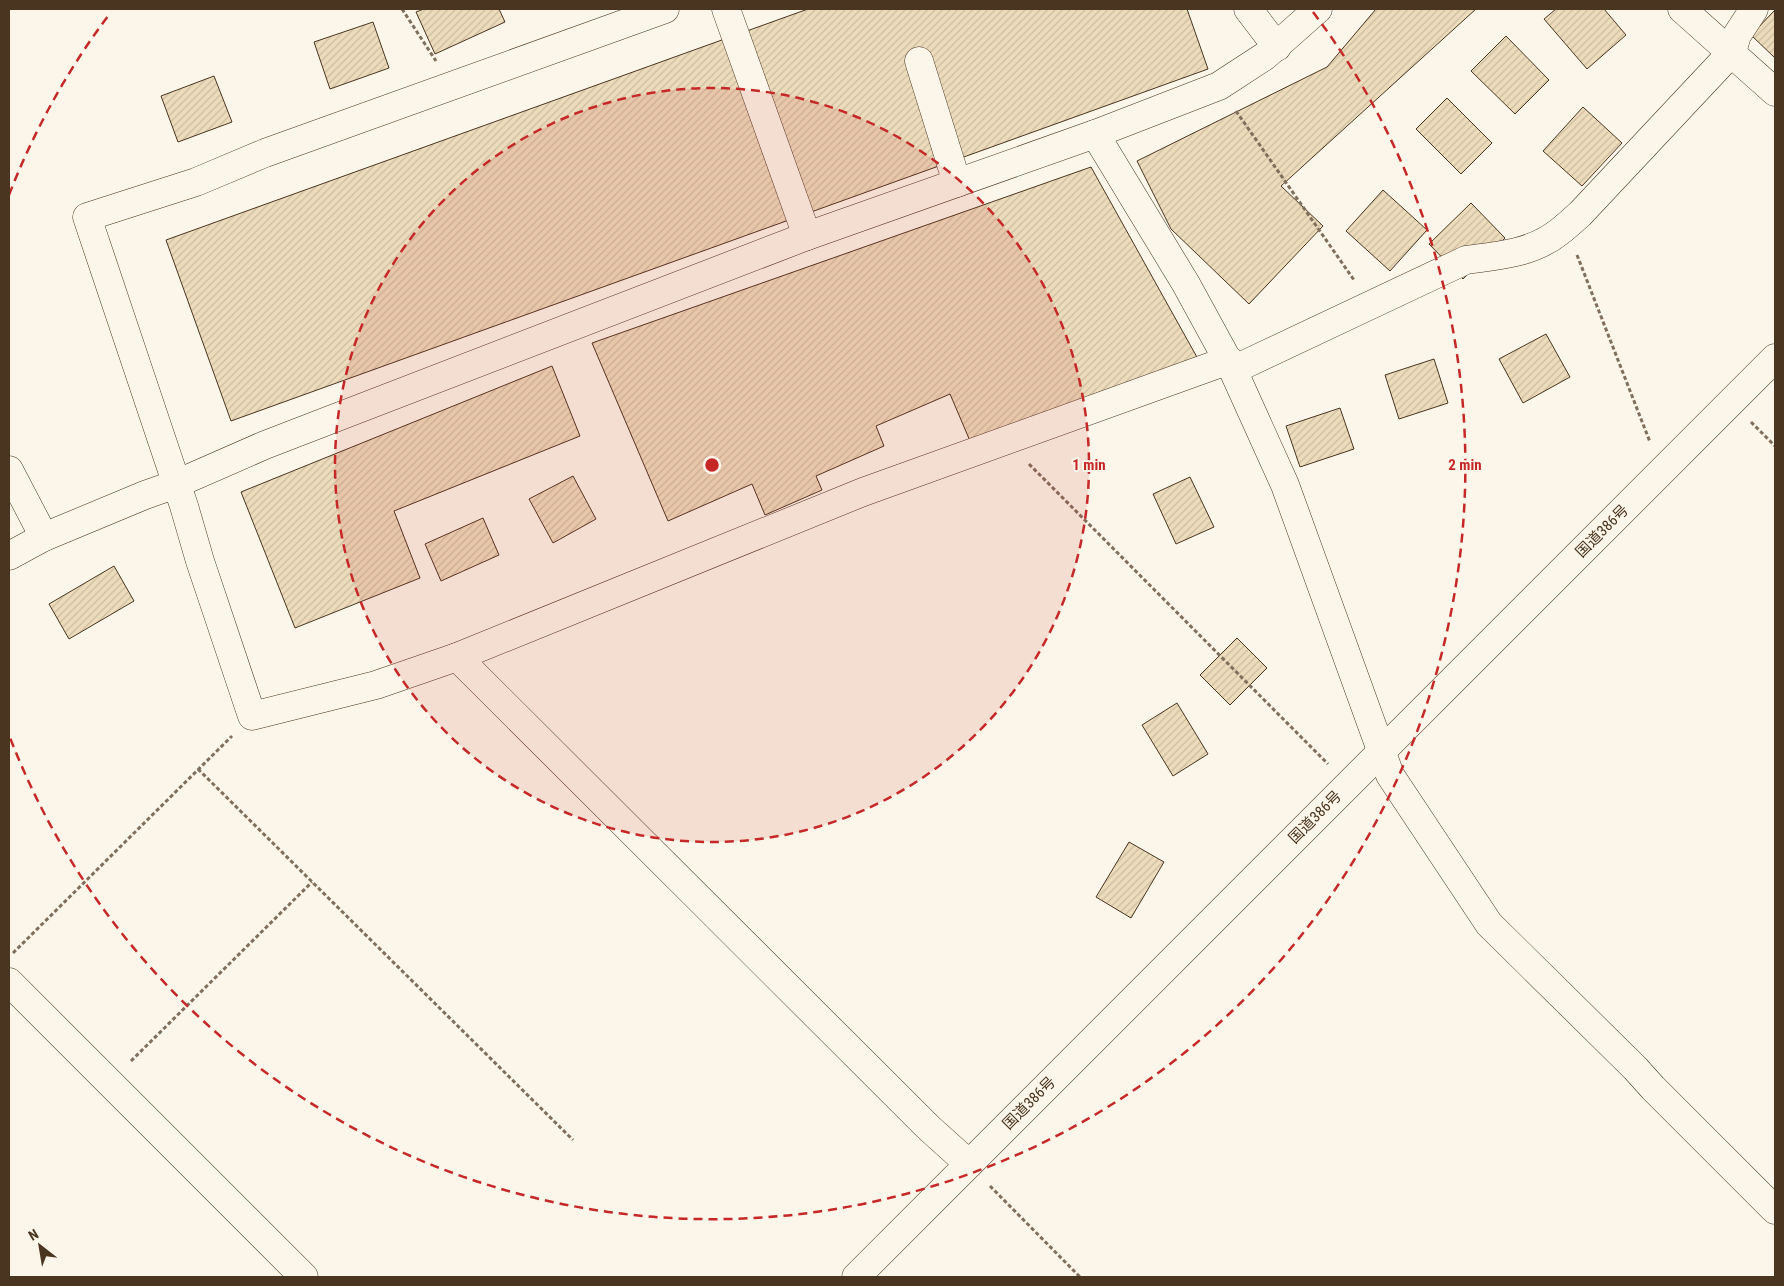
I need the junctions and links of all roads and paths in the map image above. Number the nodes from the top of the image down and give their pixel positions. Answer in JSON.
{"nodes":[{"id":1,"x":402,"y":9,"type":"edge"},
{"id":2,"x":665,"y":9,"type":"edge"},
{"id":3,"x":726,"y":9,"type":"edge"},
{"id":4,"x":1248,"y":9,"type":"edge"},
{"id":5,"x":1318,"y":9,"type":"edge"},
{"id":6,"x":1682,"y":9,"type":"edge"},
{"id":7,"x":1754,"y":9,"type":"edge"},
{"id":8,"x":1277,"y":46,"type":"junction"},
{"id":9,"x":1732,"y":52,"type":"junction"},
{"id":10,"x":919,"y":61,"type":"dead end"},
{"id":11,"x":452,"y":86,"type":"junction"},
{"id":12,"x":1219,"y":86,"type":"junction"},
{"id":13,"x":1775,"y":92,"type":"edge"},
{"id":14,"x":1095,"y":134,"type":"junction"},
{"id":15,"x":956,"y":183,"type":"junction"},
{"id":16,"x":1566,"y":226,"type":"junction"},
{"id":17,"x":807,"y":236,"type":"junction"},
{"id":18,"x":1371,"y":305,"type":"junction"},
{"id":19,"x":1775,"y":358,"type":"edge"},
{"id":20,"x":1231,"y":365,"type":"junction"},
{"id":21,"x":1006,"y":441,"type":"junction"},
{"id":22,"x":9,"y":470,"type":"edge"},
{"id":23,"x":1662,"y":472,"type":"junction"},
{"id":24,"x":176,"y":484,"type":"junction"},
{"id":25,"x":44,"y":537,"type":"junction"},
{"id":26,"x":9,"y":556,"type":"edge"},
{"id":27,"x":457,"y":657,"type":"junction"},
{"id":28,"x":252,"y":716,"type":"junction"},
{"id":29,"x":1381,"y":751,"type":"junction"},
{"id":30,"x":198,"y":769,"type":"junction"},
{"id":31,"x":1348,"y":784,"type":"junction"},
{"id":32,"x":312,"y":882,"type":"junction"},
{"id":33,"x":9,"y":957,"type":"edge"},
{"id":34,"x":9,"y":982,"type":"edge"},
{"id":35,"x":110,"y":1083,"type":"junction"},
{"id":36,"x":573,"y":1140,"type":"dead end"},
{"id":37,"x":969,"y":1164,"type":"junction"},
{"id":38,"x":1775,"y":1210,"type":"edge"},
{"id":39,"x":304,"y":1277,"type":"edge"},
{"id":40,"x":856,"y":1277,"type":"edge"},
{"id":41,"x":1080,"y":1277,"type":"edge"}],
"edges":[{"from":1,"to":11,"type":"path"},
{"from":2,"to":11,"type":"main road"},
{"from":3,"to":17,"type":"main road"},
{"from":4,"to":8,"type":"main road"},
{"from":5,"to":8,"type":"main road"},
{"from":6,"to":9,"type":"main road"},
{"from":7,"to":9,"type":"main road"},
{"from":8,"to":12,"type":"main road"},
{"from":9,"to":13,"type":"main road"},
{"from":9,"to":16,"type":"main road"},
{"from":10,"to":15,"type":"main road"},
{"from":11,"to":24,"type":"main road"},
{"from":12,"to":14,"type":"main road"},
{"from":12,"to":18,"type":"path"},
{"from":14,"to":15,"type":"main road"},
{"from":14,"to":20,"type":"main road"},
{"from":15,"to":17,"type":"main road"},
{"from":16,"to":18,"type":"main road"},
{"from":16,"to":23,"type":"path"},
{"from":17,"to":24,"type":"main road"},
{"from":18,"to":20,"type":"main road"},
{"from":19,"to":23,"type":"main road","name":"国道386号"},
{"from":20,"to":21,"type":"main road"},
{"from":20,"to":29,"type":"main road"},
{"from":21,"to":27,"type":"main road"},
{"from":21,"to":31,"type":"path"},
{"from":22,"to":25,"type":"main road"},
{"from":23,"to":29,"type":"main road","name":"国道386号"},
{"from":24,"to":25,"type":"main road"},
{"from":24,"to":28,"type":"main road"},
{"from":25,"to":26,"type":"main road"},
{"from":27,"to":28,"type":"main road"},
{"from":27,"to":37,"type":"main road"},
{"from":28,"to":30,"type":"path"},
{"from":29,"to":31,"type":"main road","name":"国道386号"},
{"from":29,"to":38,"type":"main road"},
{"from":30,"to":32,"type":"path"},
{"from":30,"to":33,"type":"path"},
{"from":31,"to":37,"type":"main road","name":"国道386号"},
{"from":32,"to":35,"type":"path"},
{"from":32,"to":36,"type":"path"},
{"from":34,"to":35,"type":"main road"},
{"from":35,"to":39,"type":"main road"},
{"from":37,"to":40,"type":"main road","name":"国道386号"},
{"from":37,"to":41,"type":"path"}]}
